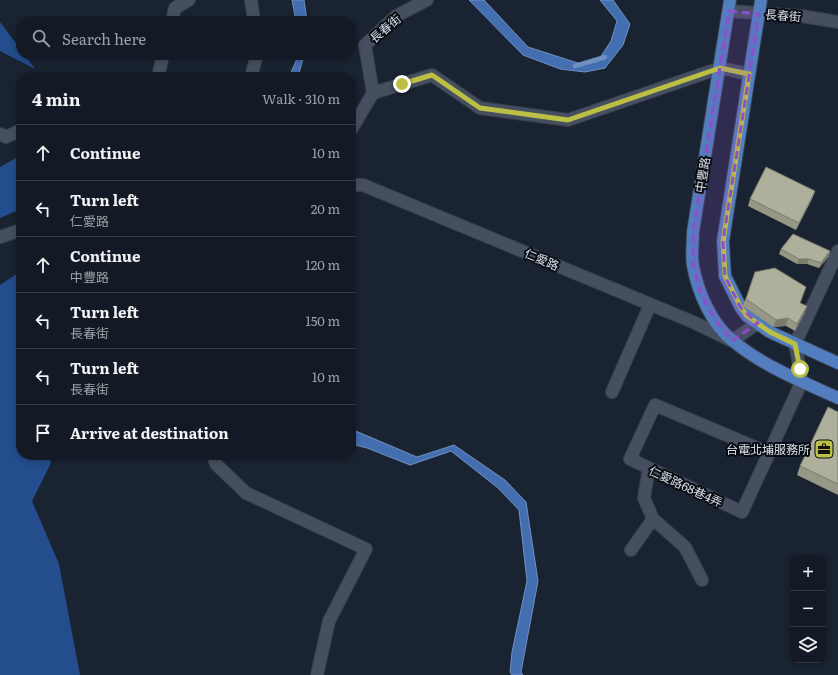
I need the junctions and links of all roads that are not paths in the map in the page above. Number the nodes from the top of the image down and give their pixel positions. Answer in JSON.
{"nodes":[{"id":1,"x":189,"y":0,"type":"edge"},
{"id":2,"x":251,"y":0,"type":"edge"},
{"id":3,"x":427,"y":0,"type":"edge"},
{"id":4,"x":761,"y":0,"type":"edge"},
{"id":5,"x":730,"y":6,"type":"edge"},
{"id":6,"x":759,"y":14,"type":"junction"},
{"id":7,"x":173,"y":16,"type":"edge"},
{"id":8,"x":253,"y":16,"type":"edge"},
{"id":9,"x":838,"y":22,"type":"edge"},
{"id":10,"x":162,"y":60,"type":"edge"},
{"id":11,"x":256,"y":60,"type":"edge"},
{"id":12,"x":720,"y":68,"type":"junction"},
{"id":13,"x":159,"y":72,"type":"edge"},
{"id":14,"x":252,"y":72,"type":"edge"},
{"id":15,"x":749,"y":74,"type":"junction"},
{"id":16,"x":373,"y":93,"type":"junction"},
{"id":17,"x":356,"y":122,"type":"edge"},
{"id":18,"x":16,"y":132,"type":"edge"},
{"id":19,"x":0,"y":134,"type":"edge"},
{"id":20,"x":356,"y":185,"type":"edge"},
{"id":21,"x":16,"y":232,"type":"edge"},
{"id":22,"x":0,"y":238,"type":"edge"},
{"id":23,"x":838,"y":251,"type":"edge"},
{"id":24,"x":650,"y":304,"type":"junction"},
{"id":25,"x":758,"y":323,"type":"junction"},
{"id":26,"x":732,"y":341,"type":"junction"},
{"id":27,"x":795,"y":344,"type":"junction"},
{"id":28,"x":838,"y":364,"type":"edge"},
{"id":29,"x":802,"y":381,"type":"junction"},
{"id":30,"x":612,"y":392,"type":"dead end"},
{"id":31,"x":838,"y":398,"type":"edge"},
{"id":32,"x":769,"y":453,"type":"junction"},
{"id":33,"x":215,"y":460,"type":"edge"},
{"id":34,"x":649,"y":468,"type":"junction"},
{"id":35,"x":652,"y":519,"type":"junction"},
{"id":36,"x":631,"y":550,"type":"dead end"},
{"id":37,"x":702,"y":580,"type":"dead end"},
{"id":38,"x":317,"y":675,"type":"edge"}],
"edges":[{"from":1,"to":7,"type":"street"},
{"from":2,"to":8,"type":"street"},
{"from":3,"to":16,"type":"street","name":"長春街"},
{"from":4,"to":6,"type":"main road"},
{"from":5,"to":6,"type":"street","name":"長春街"},
{"from":5,"to":12,"type":"main road","name":"中豐路"},
{"from":6,"to":9,"type":"street","name":"長春街"},
{"from":6,"to":15,"type":"main road"},
{"from":10,"to":13,"type":"street"},
{"from":11,"to":14,"type":"street"},
{"from":12,"to":15,"type":"street"},
{"from":12,"to":16,"type":"street"},
{"from":12,"to":26,"type":"main road","name":"中豐路"},
{"from":15,"to":25,"type":"main road"},
{"from":16,"to":17,"type":"street"},
{"from":18,"to":19,"type":"street"},
{"from":20,"to":24,"type":"street","name":"仁愛路"},
{"from":21,"to":22,"type":"street"},
{"from":23,"to":27,"type":"street"},
{"from":24,"to":26,"type":"street","name":"仁愛路"},
{"from":24,"to":30,"type":"street"},
{"from":25,"to":26,"type":"street"},
{"from":25,"to":27,"type":"main road"},
{"from":26,"to":29,"type":"main road","name":"仁愛路"},
{"from":27,"to":28,"type":"main road"},
{"from":27,"to":29,"type":"street"},
{"from":29,"to":31,"type":"main road","name":"仁愛路"},
{"from":29,"to":32,"type":"street"},
{"from":32,"to":34,"type":"street","name":"仁愛路68巷4弄"},
{"from":32,"to":34,"type":"street","name":"仁愛路68巷4弄"},
{"from":33,"to":38,"type":"street"},
{"from":34,"to":35,"type":"street"},
{"from":35,"to":36,"type":"street"},
{"from":35,"to":37,"type":"street"}]}
